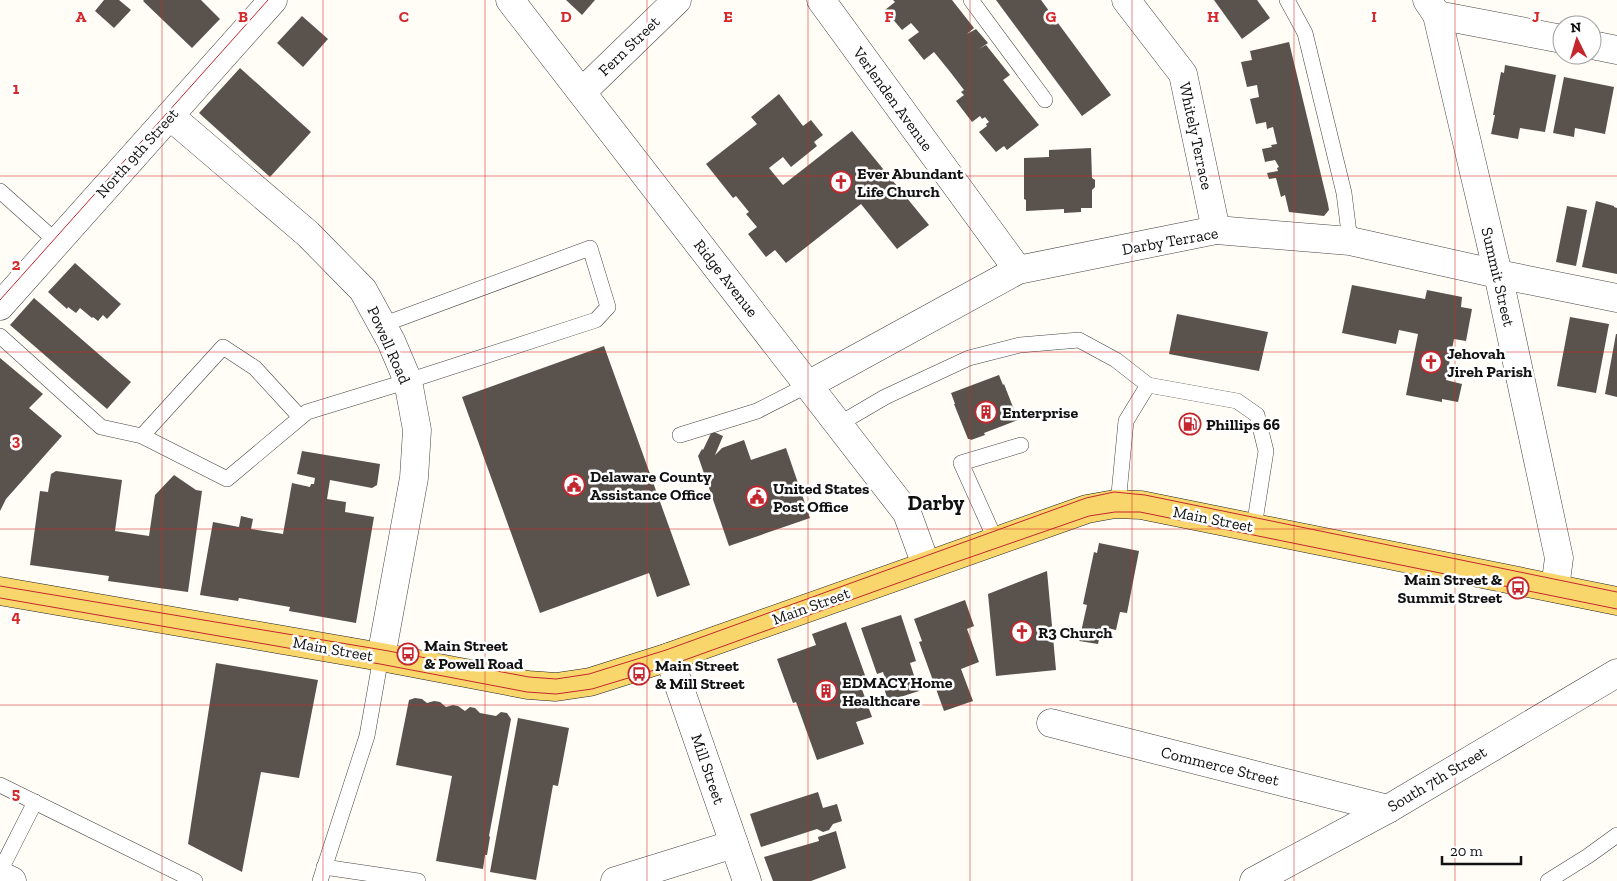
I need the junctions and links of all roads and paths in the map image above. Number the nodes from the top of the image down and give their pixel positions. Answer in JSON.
{"nodes":[{"id":1,"x":273,"y":0,"type":"edge"},
{"id":2,"x":510,"y":0,"type":"edge"},
{"id":3,"x":677,"y":0,"type":"edge"},
{"id":4,"x":821,"y":0,"type":"edge"},
{"id":5,"x":971,"y":0,"type":"edge"},
{"id":6,"x":1126,"y":0,"type":"edge"},
{"id":7,"x":1287,"y":0,"type":"edge"},
{"id":8,"x":1432,"y":8,"type":"edge"},
{"id":9,"x":1552,"y":38,"type":"edge"},
{"id":10,"x":1602,"y":47,"type":"edge"},
{"id":11,"x":1617,"y":50,"type":"edge"},
{"id":12,"x":582,"y":92,"type":"junction"},
{"id":13,"x":1045,"y":100,"type":"dead end"},
{"id":14,"x":170,"y":116,"type":"junction"},
{"id":15,"x":0,"y":191,"type":"edge"},
{"id":16,"x":1216,"y":230,"type":"junction"},
{"id":17,"x":1350,"y":241,"type":"junction"},
{"id":18,"x":57,"y":242,"type":"junction"},
{"id":19,"x":1018,"y":270,"type":"junction"},
{"id":20,"x":1498,"y":274,"type":"junction"},
{"id":21,"x":1617,"y":298,"type":"edge"},
{"id":22,"x":0,"y":306,"type":"edge"},
{"id":23,"x":382,"y":325,"type":"junction"},
{"id":24,"x":0,"y":336,"type":"edge"},
{"id":25,"x":408,"y":382,"type":"junction"},
{"id":26,"x":808,"y":384,"type":"junction"},
{"id":27,"x":1148,"y":384,"type":"junction"},
{"id":28,"x":300,"y":417,"type":"junction"},
{"id":29,"x":839,"y":424,"type":"junction"},
{"id":30,"x":142,"y":436,"type":"junction"},
{"id":31,"x":680,"y":436,"type":"dead end"},
{"id":32,"x":1021,"y":445,"type":"dead end"},
{"id":33,"x":1118,"y":504,"type":"junction"},
{"id":34,"x":1254,"y":527,"type":"junction"},
{"id":35,"x":996,"y":541,"type":"junction"},
{"id":36,"x":926,"y":565,"type":"junction"},
{"id":37,"x":1554,"y":588,"type":"junction"},
{"id":38,"x":0,"y":591,"type":"edge"},
{"id":39,"x":1617,"y":601,"type":"edge"},
{"id":40,"x":382,"y":657,"type":"junction"},
{"id":41,"x":669,"y":657,"type":"junction"},
{"id":42,"x":1617,"y":673,"type":"edge"},
{"id":43,"x":1051,"y":723,"type":"dead end"},
{"id":44,"x":0,"y":785,"type":"edge"},
{"id":45,"x":35,"y":802,"type":"junction"},
{"id":46,"x":1388,"y":809,"type":"junction"},
{"id":47,"x":1617,"y":835,"type":"edge"},
{"id":48,"x":734,"y":844,"type":"junction"},
{"id":49,"x":0,"y":871,"type":"edge"},
{"id":50,"x":322,"y":874,"type":"edge"},
{"id":51,"x":0,"y":875,"type":"edge"},
{"id":52,"x":12,"y":881,"type":"edge"},
{"id":53,"x":194,"y":881,"type":"edge"},
{"id":54,"x":418,"y":881,"type":"edge"},
{"id":55,"x":615,"y":881,"type":"edge"},
{"id":56,"x":746,"y":881,"type":"edge"},
{"id":57,"x":1254,"y":881,"type":"edge"},
{"id":58,"x":1548,"y":881,"type":"edge"}],
"edges":[{"from":1,"to":14,"type":"street","name":"North 9th Street"},
{"from":2,"to":12,"type":"street","name":"Ridge Avenue"},
{"from":3,"to":12,"type":"street","name":"Fern Street"},
{"from":4,"to":19,"type":"street","name":"Verlenden Avenue"},
{"from":5,"to":13,"type":"lane"},
{"from":6,"to":16,"type":"street","name":"Whitely Terrace"},
{"from":7,"to":17,"type":"lane"},
{"from":8,"to":9,"type":"street"},
{"from":8,"to":20,"type":"street","name":"Summit Street"},
{"from":10,"to":11,"type":"street"},
{"from":12,"to":26,"type":"street","name":"Ridge Avenue"},
{"from":14,"to":18,"type":"street","name":"North 9th Street"},
{"from":14,"to":23,"type":"street","name":"Powell Road"},
{"from":15,"to":18,"type":"lane"},
{"from":16,"to":17,"type":"street","name":"Darby Terrace"},
{"from":16,"to":19,"type":"street","name":"Darby Terrace"},
{"from":17,"to":20,"type":"street","name":"Darby Terrace"},
{"from":18,"to":22,"type":"street","name":"North 9th Street"},
{"from":19,"to":26,"type":"street","name":"Darby Terrace"},
{"from":20,"to":21,"type":"street","name":"Darby Terrace"},
{"from":20,"to":37,"type":"street","name":"Summit Street"},
{"from":23,"to":25,"type":"street","name":"Powell Road"},
{"from":23,"to":25,"type":"lane"},
{"from":24,"to":30,"type":"lane"},
{"from":25,"to":28,"type":"lane"},
{"from":25,"to":40,"type":"street","name":"Powell Road"},
{"from":26,"to":29,"type":"street","name":"Ridge Avenue"},
{"from":26,"to":31,"type":"lane"},
{"from":27,"to":29,"type":"lane"},
{"from":27,"to":33,"type":"lane"},
{"from":27,"to":34,"type":"lane"},
{"from":28,"to":30,"type":"lane"},
{"from":28,"to":30,"type":"lane"},
{"from":29,"to":36,"type":"street","name":"Ridge Avenue"},
{"from":32,"to":35,"type":"lane"},
{"from":33,"to":34,"type":"main road","name":"Main Street"},
{"from":33,"to":35,"type":"main road","name":"Main Street"},
{"from":34,"to":37,"type":"main road","name":"Main Street"},
{"from":35,"to":36,"type":"main road","name":"Main Street"},
{"from":36,"to":41,"type":"main road","name":"Main Street"},
{"from":37,"to":39,"type":"main road","name":"Main Street"},
{"from":38,"to":40,"type":"main road","name":"Main Street"},
{"from":40,"to":41,"type":"main road","name":"Main Street"},
{"from":40,"to":50,"type":"lane"},
{"from":41,"to":48,"type":"street","name":"Mill Street"},
{"from":42,"to":46,"type":"street","name":"South 7th Street"},
{"from":43,"to":46,"type":"street","name":"Commerce Street"},
{"from":44,"to":45,"type":"lane"},
{"from":45,"to":49,"type":"lane"},
{"from":45,"to":53,"type":"lane"},
{"from":46,"to":57,"type":"street","name":"South 7th Street"},
{"from":47,"to":58,"type":"lane"},
{"from":48,"to":55,"type":"street"},
{"from":48,"to":56,"type":"street","name":"Mill Street"},
{"from":50,"to":54,"type":"lane"},
{"from":51,"to":52,"type":"street"}]}
